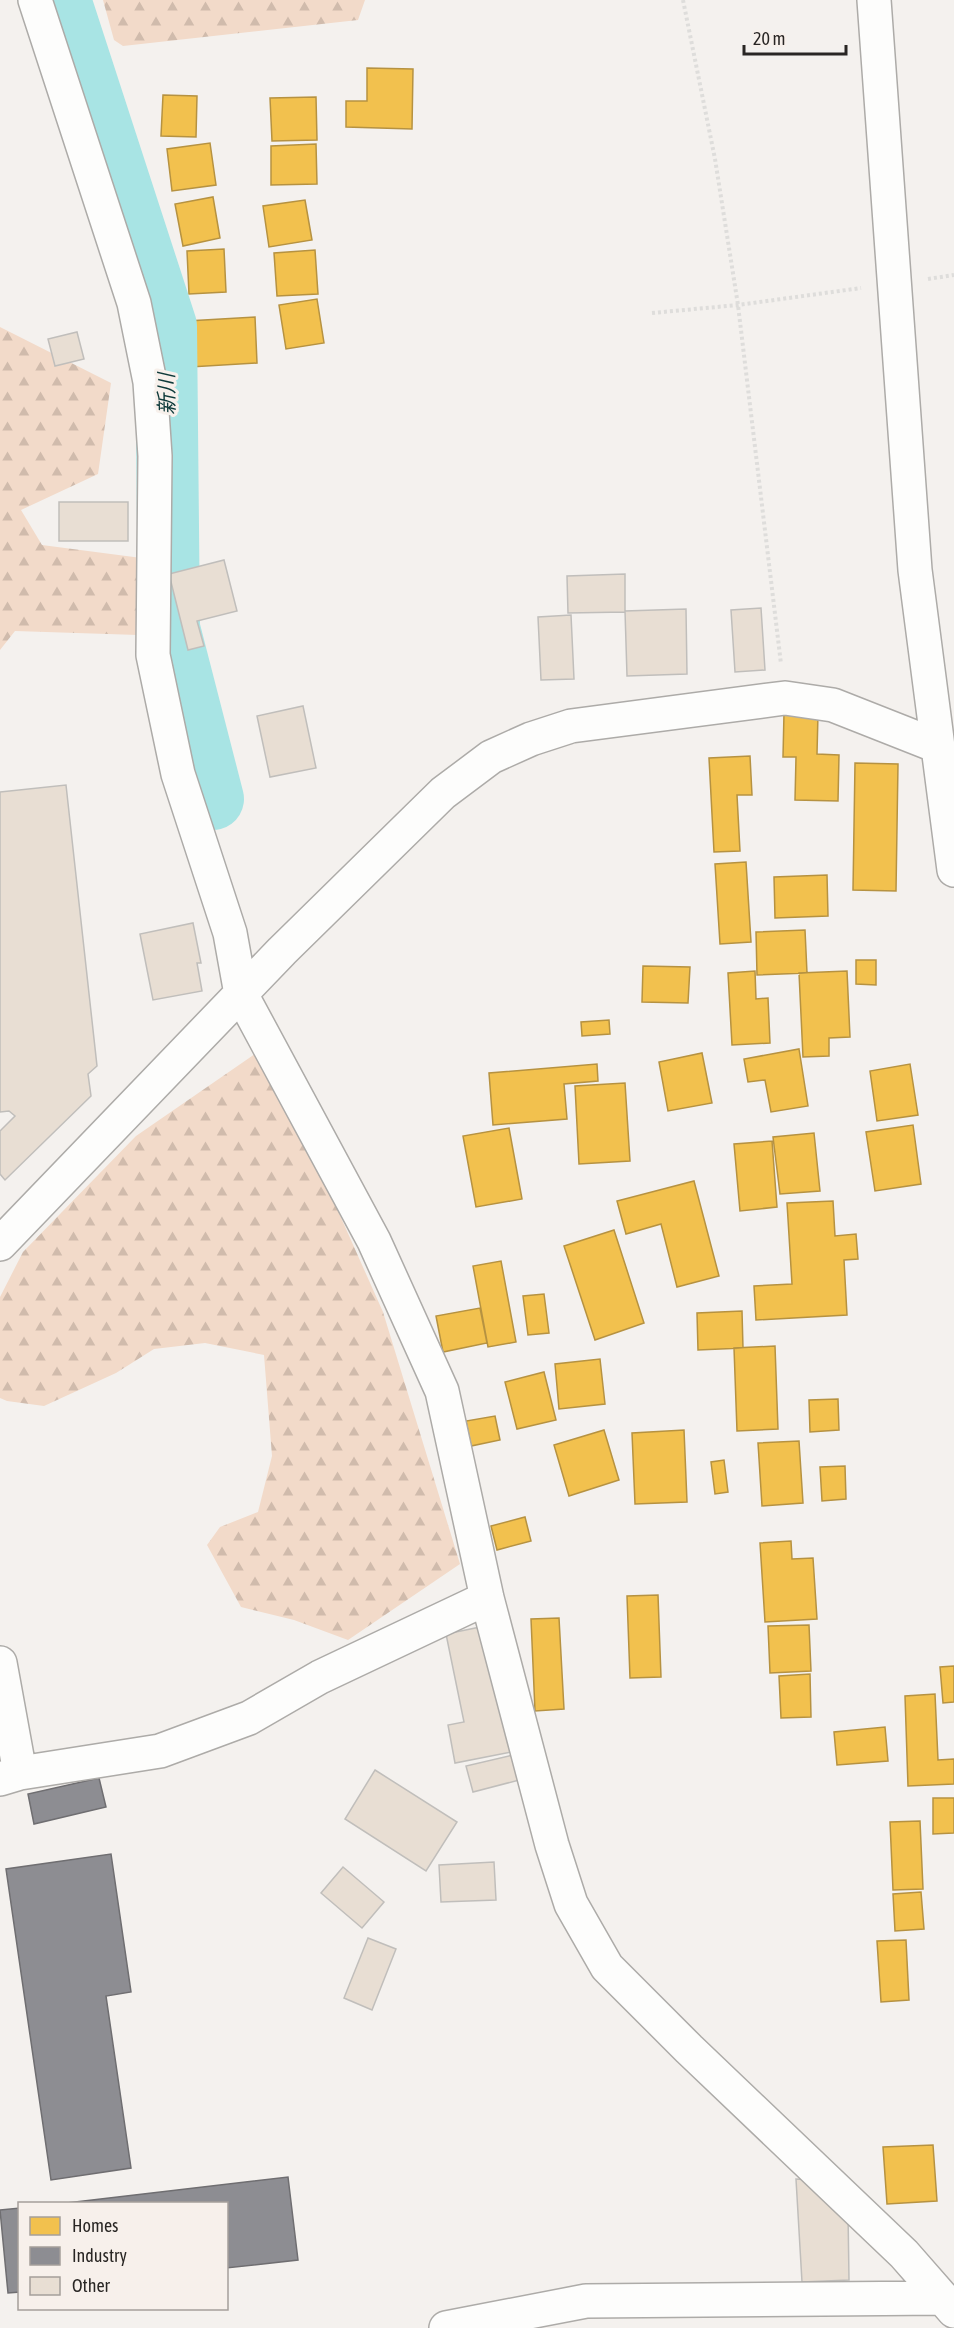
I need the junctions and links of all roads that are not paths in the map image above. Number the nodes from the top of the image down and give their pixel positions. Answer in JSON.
{"nodes":[{"id":1,"x":35,"y":0,"type":"edge"},
{"id":2,"x":874,"y":0,"type":"edge"},
{"id":3,"x":938,"y":746,"type":"junction"},
{"id":4,"x":954,"y":870,"type":"edge"},
{"id":5,"x":241,"y":994,"type":"junction"},
{"id":6,"x":0,"y":1244,"type":"edge"},
{"id":7,"x":487,"y":1598,"type":"junction"},
{"id":8,"x":0,"y":1663,"type":"edge"},
{"id":9,"x":10,"y":1776,"type":"edge"},
{"id":10,"x":950,"y":2297,"type":"edge"},
{"id":11,"x":464,"y":2326,"type":"edge"}],
"edges":[{"from":1,"to":5,"type":"street"},
{"from":2,"to":3,"type":"street"},
{"from":3,"to":4,"type":"street"},
{"from":3,"to":5,"type":"street"},
{"from":5,"to":6,"type":"street"},
{"from":5,"to":7,"type":"street"},
{"from":7,"to":9,"type":"street"},
{"from":7,"to":10,"type":"street"},
{"from":8,"to":9,"type":"street"},
{"from":10,"to":11,"type":"street"}]}
